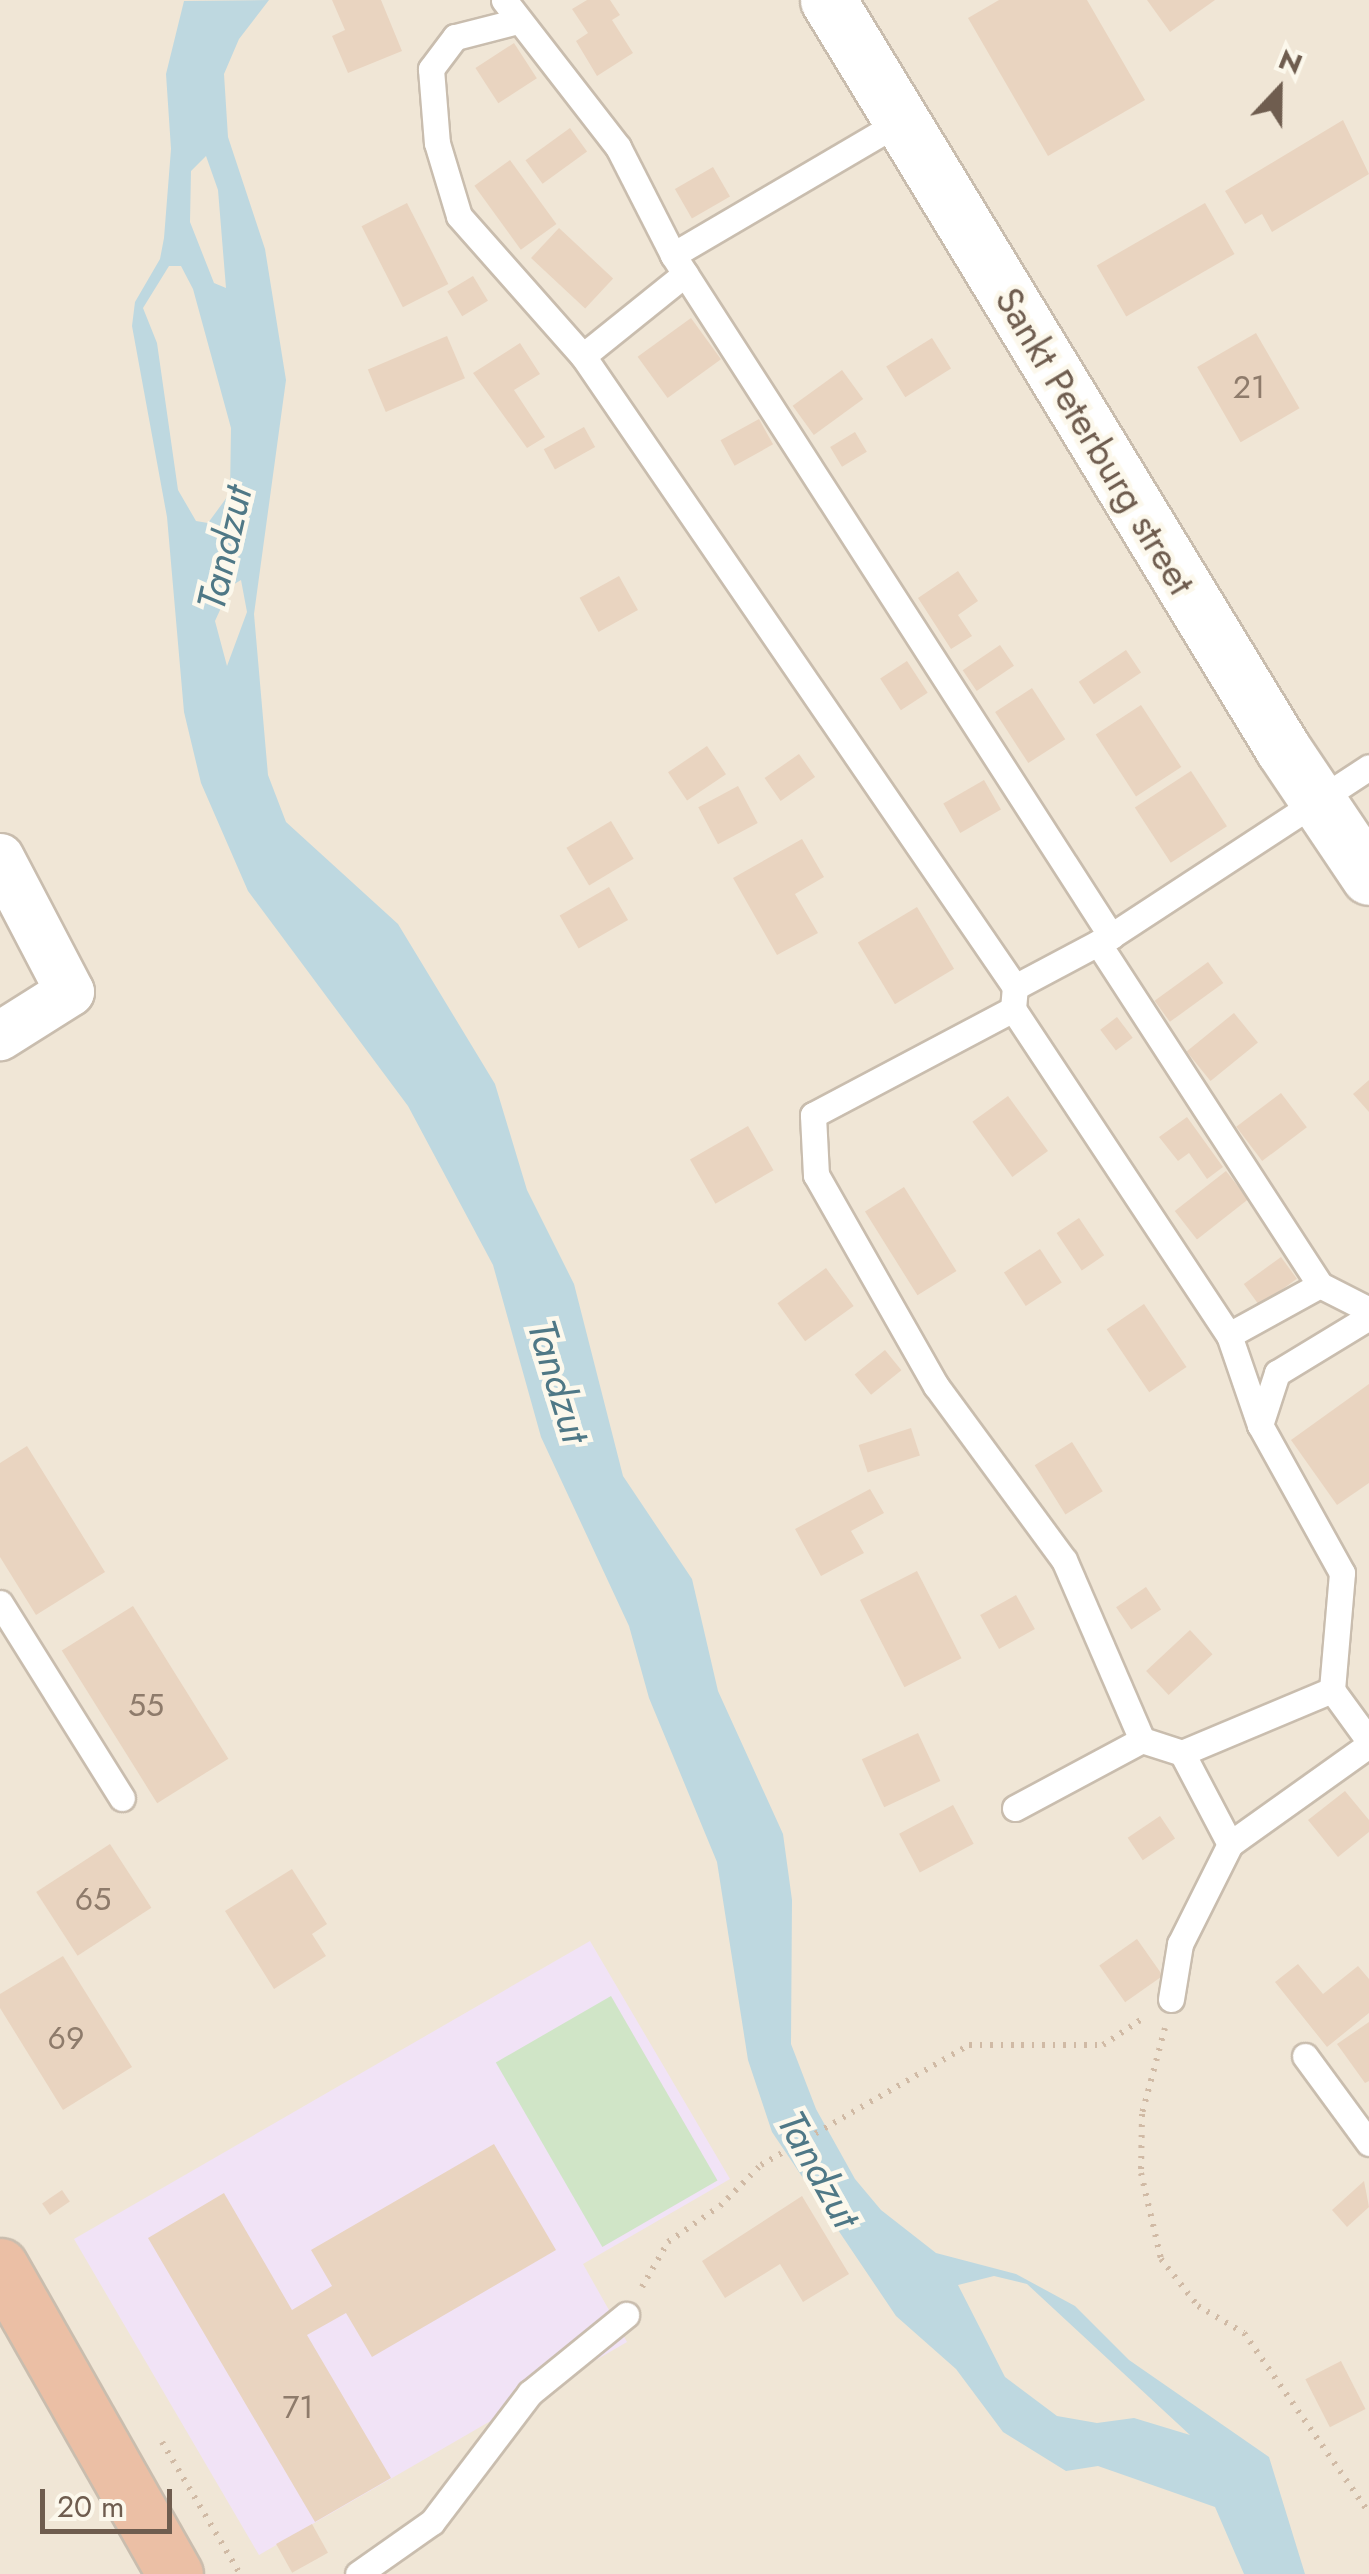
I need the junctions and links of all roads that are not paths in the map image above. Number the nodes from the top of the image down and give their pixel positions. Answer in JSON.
{"nodes":[{"id":1,"x":828,"y":0,"type":"edge"},
{"id":2,"x":511,"y":10,"type":"edge"},
{"id":3,"x":900,"y":122,"type":"junction"},
{"id":4,"x":679,"y":264,"type":"junction"},
{"id":5,"x":582,"y":356,"type":"junction"},
{"id":6,"x":1369,"y":767,"type":"edge"},
{"id":7,"x":1319,"y":804,"type":"junction"},
{"id":8,"x":0,"y":858,"type":"edge"},
{"id":9,"x":1369,"y":877,"type":"edge"},
{"id":10,"x":1105,"y":940,"type":"junction"},
{"id":11,"x":1014,"y":998,"type":"junction"},
{"id":12,"x":0,"y":1036,"type":"edge"},
{"id":13,"x":1320,"y":1285,"type":"junction"},
{"id":14,"x":1369,"y":1313,"type":"edge"},
{"id":15,"x":1229,"y":1334,"type":"junction"},
{"id":16,"x":1260,"y":1425,"type":"junction"},
{"id":17,"x":0,"y":1603,"type":"edge"},
{"id":18,"x":1332,"y":1690,"type":"junction"},
{"id":19,"x":1142,"y":1740,"type":"junction"},
{"id":20,"x":1369,"y":1743,"type":"edge"},
{"id":21,"x":1182,"y":1754,"type":"junction"},
{"id":22,"x":122,"y":1798,"type":"dead end"},
{"id":23,"x":1015,"y":1808,"type":"dead end"},
{"id":24,"x":1230,"y":1844,"type":"junction"},
{"id":25,"x":1171,"y":1999,"type":"road end"},
{"id":26,"x":1304,"y":2056,"type":"dead end"},
{"id":27,"x":1369,"y":2142,"type":"edge"},
{"id":28,"x":0,"y":2266,"type":"edge"},
{"id":29,"x":626,"y":2315,"type":"road end"},
{"id":30,"x":175,"y":2574,"type":"edge"},
{"id":31,"x":358,"y":2574,"type":"edge"}],
"edges":[{"from":1,"to":3,"type":"street","name":"Sankt Peterburg street"},
{"from":2,"to":4,"type":"lane"},
{"from":2,"to":5,"type":"lane"},
{"from":3,"to":4,"type":"lane"},
{"from":3,"to":7,"type":"street","name":"Sankt Peterburg street"},
{"from":4,"to":5,"type":"lane"},
{"from":4,"to":10,"type":"lane"},
{"from":5,"to":11,"type":"lane"},
{"from":6,"to":7,"type":"lane"},
{"from":7,"to":9,"type":"street","name":"Sankt Peterburg street"},
{"from":7,"to":10,"type":"lane"},
{"from":8,"to":12,"type":"street"},
{"from":10,"to":11,"type":"lane"},
{"from":10,"to":13,"type":"lane"},
{"from":11,"to":15,"type":"lane"},
{"from":11,"to":19,"type":"lane"},
{"from":13,"to":14,"type":"lane"},
{"from":13,"to":15,"type":"lane"},
{"from":14,"to":16,"type":"lane"},
{"from":15,"to":16,"type":"lane"},
{"from":16,"to":18,"type":"lane"},
{"from":17,"to":22,"type":"lane"},
{"from":18,"to":20,"type":"lane"},
{"from":18,"to":21,"type":"lane"},
{"from":19,"to":21,"type":"lane"},
{"from":19,"to":23,"type":"lane"},
{"from":20,"to":24,"type":"lane"},
{"from":21,"to":24,"type":"lane"},
{"from":24,"to":25,"type":"lane"},
{"from":26,"to":27,"type":"lane"},
{"from":28,"to":30,"type":"highway"},
{"from":29,"to":31,"type":"lane"}]}
